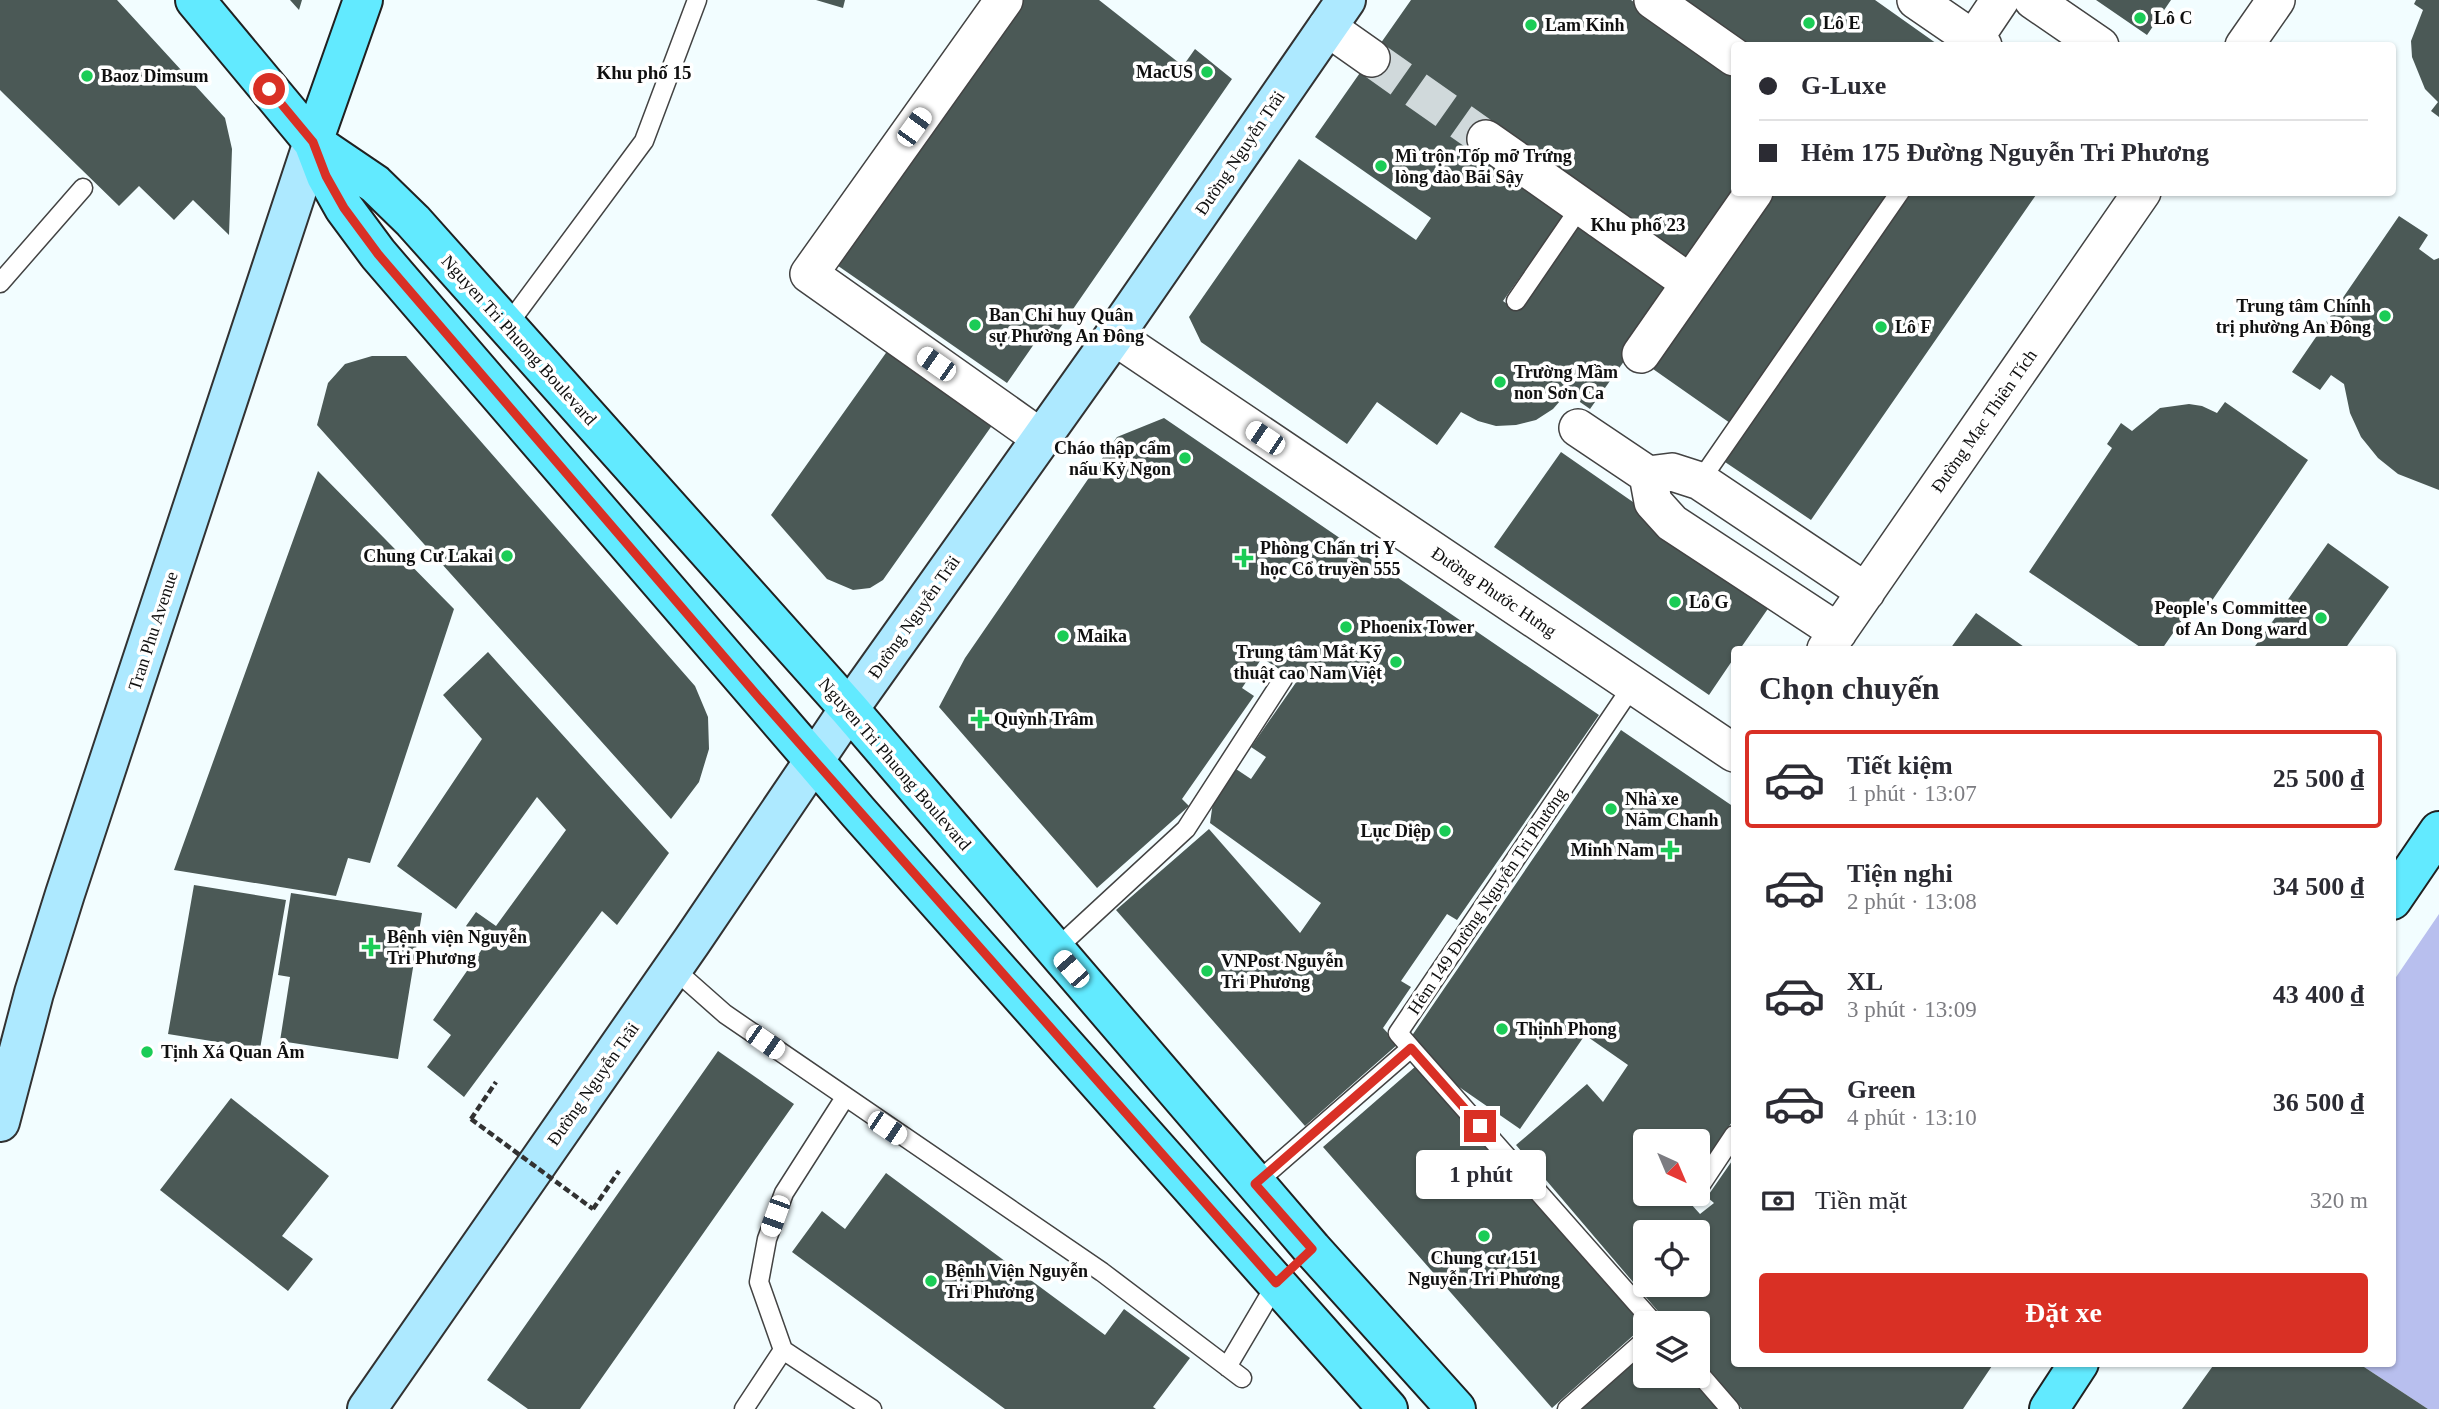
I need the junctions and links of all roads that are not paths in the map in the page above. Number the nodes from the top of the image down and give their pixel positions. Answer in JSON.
{"nodes":[{"id":1,"x":195,"y":0,"type":"edge"},
{"id":2,"x":363,"y":0,"type":"edge"},
{"id":3,"x":697,"y":0,"type":"edge"},
{"id":4,"x":1004,"y":0,"type":"edge"},
{"id":5,"x":1653,"y":0,"type":"edge"},
{"id":6,"x":1916,"y":0,"type":"edge"},
{"id":7,"x":2000,"y":0,"type":"edge"},
{"id":8,"x":2033,"y":0,"type":"edge"},
{"id":9,"x":2276,"y":0,"type":"edge"},
{"id":10,"x":1336,"y":13,"type":"edge"},
{"id":11,"x":1974,"y":42,"type":"edge"},
{"id":12,"x":1976,"y":42,"type":"edge"},
{"id":13,"x":2094,"y":42,"type":"edge"},
{"id":14,"x":2247,"y":42,"type":"edge"},
{"id":15,"x":1731,"y":55,"type":"edge"},
{"id":16,"x":1371,"y":58,"type":"tunnel mouth"},
{"id":17,"x":1486,"y":139,"type":"tunnel mouth"},
{"id":18,"x":313,"y":142,"type":"junction"},
{"id":19,"x":83,"y":188,"type":"dead end"},
{"id":20,"x":1751,"y":196,"type":"edge"},
{"id":21,"x":1897,"y":196,"type":"edge"},
{"id":22,"x":2139,"y":196,"type":"edge"},
{"id":23,"x":1581,"y":206,"type":"junction"},
{"id":24,"x":0,"y":283,"type":"edge"},
{"id":25,"x":1690,"y":284,"type":"junction"},
{"id":26,"x":1516,"y":301,"type":"dead end"},
{"id":27,"x":507,"y":327,"type":"junction"},
{"id":28,"x":1114,"y":336,"type":"junction"},
{"id":29,"x":1641,"y":354,"type":"dead end"},
{"id":30,"x":1578,"y":428,"type":"dead end"},
{"id":31,"x":1041,"y":438,"type":"junction"},
{"id":32,"x":1647,"y":475,"type":"junction"},
{"id":33,"x":1700,"y":481,"type":"junction"},
{"id":34,"x":1866,"y":592,"type":"junction"},
{"id":35,"x":1832,"y":641,"type":"edge"},
{"id":36,"x":1283,"y":679,"type":"dead end"},
{"id":37,"x":1633,"y":685,"type":"junction"},
{"id":38,"x":849,"y":709,"type":"junction"},
{"id":39,"x":1731,"y":751,"type":"edge"},
{"id":40,"x":814,"y":762,"type":"junction"},
{"id":41,"x":2439,"y":831,"type":"edge"},
{"id":42,"x":2396,"y":894,"type":"edge"},
{"id":43,"x":1055,"y":950,"type":"junction"},
{"id":44,"x":673,"y":968,"type":"junction"},
{"id":45,"x":1411,"y":1048,"type":"junction"},
{"id":46,"x":844,"y":1099,"type":"junction"},
{"id":47,"x":0,"y":1122,"type":"edge"},
{"id":48,"x":1731,"y":1139,"type":"edge"},
{"id":49,"x":1710,"y":1170,"type":"edge"},
{"id":50,"x":1255,"y":1184,"type":"junction"},
{"id":51,"x":1312,"y":1249,"type":"junction"},
{"id":52,"x":1276,"y":1283,"type":"junction"},
{"id":53,"x":1643,"y":1311,"type":"edge"},
{"id":54,"x":783,"y":1350,"type":"junction"},
{"id":55,"x":1633,"y":1351,"type":"edge"},
{"id":56,"x":2076,"y":1367,"type":"edge"},
{"id":57,"x":1710,"y":1386,"type":"edge"},
{"id":58,"x":367,"y":1409,"type":"edge"},
{"id":59,"x":744,"y":1409,"type":"edge"},
{"id":60,"x":872,"y":1409,"type":"edge"},
{"id":61,"x":1388,"y":1409,"type":"edge"},
{"id":62,"x":1456,"y":1409,"type":"edge"},
{"id":63,"x":1567,"y":1409,"type":"edge"},
{"id":64,"x":1730,"y":1409,"type":"edge"},
{"id":65,"x":2049,"y":1409,"type":"edge"}],
"edges":[{"from":1,"to":18,"type":"main road","name":"Nguyen Tri Phuong Boulevard"},
{"from":2,"to":18,"type":"main road"},
{"from":3,"to":27,"type":"lane"},
{"from":4,"to":31,"type":"street"},
{"from":5,"to":15,"type":"street"},
{"from":6,"to":11,"type":"street"},
{"from":7,"to":12,"type":"street"},
{"from":8,"to":13,"type":"street"},
{"from":9,"to":14,"type":"street"},
{"from":10,"to":16,"type":"street"},
{"from":10,"to":28,"type":"main road","name":"Đường Nguyễn Trãi"},
{"from":17,"to":23,"type":"street"},
{"from":18,"to":27,"type":"main road","name":"Nguyen Tri Phuong Boulevard"},
{"from":18,"to":40,"type":"main road","name":"Nguyen Tri Phuong Boulevard"},
{"from":18,"to":47,"type":"main road","name":"Tran Phu Avenue"},
{"from":19,"to":24,"type":"lane"},
{"from":20,"to":25,"type":"street"},
{"from":21,"to":33,"type":"lane"},
{"from":22,"to":34,"type":"street","name":"Đường Mạc Thiên Tích"},
{"from":23,"to":25,"type":"street"},
{"from":23,"to":26,"type":"lane"},
{"from":25,"to":29,"type":"street"},
{"from":27,"to":38,"type":"main road","name":"Nguyen Tri Phuong Boulevard"},
{"from":28,"to":31,"type":"main road","name":"Đường Nguyễn Trãi"},
{"from":28,"to":37,"type":"street","name":"Đường Phước Hưng"},
{"from":30,"to":32,"type":"street"},
{"from":31,"to":38,"type":"main road","name":"Đường Nguyễn Trãi"},
{"from":32,"to":33,"type":"street"},
{"from":32,"to":35,"type":"street"},
{"from":33,"to":34,"type":"street"},
{"from":34,"to":35,"type":"street","name":"Đường Mạc Thiên Tích"},
{"from":36,"to":43,"type":"lane"},
{"from":37,"to":39,"type":"street","name":"Đường Phước Hưng"},
{"from":37,"to":45,"type":"lane","name":"Hẻm 149 Đường Nguyễn Tri Phương"},
{"from":38,"to":40,"type":"main road","name":"Đường Nguyễn Trãi"},
{"from":38,"to":43,"type":"main road","name":"Nguyen Tri Phuong Boulevard"},
{"from":40,"to":44,"type":"main road","name":"Đường Nguyễn Trãi"},
{"from":40,"to":52,"type":"main road","name":"Nguyen Tri Phuong Boulevard"},
{"from":41,"to":42,"type":"main road"},
{"from":43,"to":50,"type":"main road","name":"Nguyen Tri Phuong Boulevard"},
{"from":44,"to":46,"type":"lane"},
{"from":44,"to":58,"type":"main road","name":"Đường Nguyễn Trãi"},
{"from":45,"to":50,"type":"lane"},
{"from":45,"to":53,"type":"lane"},
{"from":46,"to":52,"type":"lane"},
{"from":46,"to":54,"type":"lane"},
{"from":48,"to":49,"type":"lane"},
{"from":50,"to":51,"type":"main road","name":"Nguyen Tri Phuong Boulevard"},
{"from":51,"to":52,"type":"main road"},
{"from":51,"to":62,"type":"main road","name":"Nguyen Tri Phuong Boulevard"},
{"from":52,"to":61,"type":"main road","name":"Nguyen Tri Phuong Boulevard"},
{"from":54,"to":59,"type":"lane"},
{"from":54,"to":60,"type":"lane"},
{"from":55,"to":63,"type":"lane"},
{"from":56,"to":65,"type":"main road"},
{"from":57,"to":64,"type":"lane"}]}
